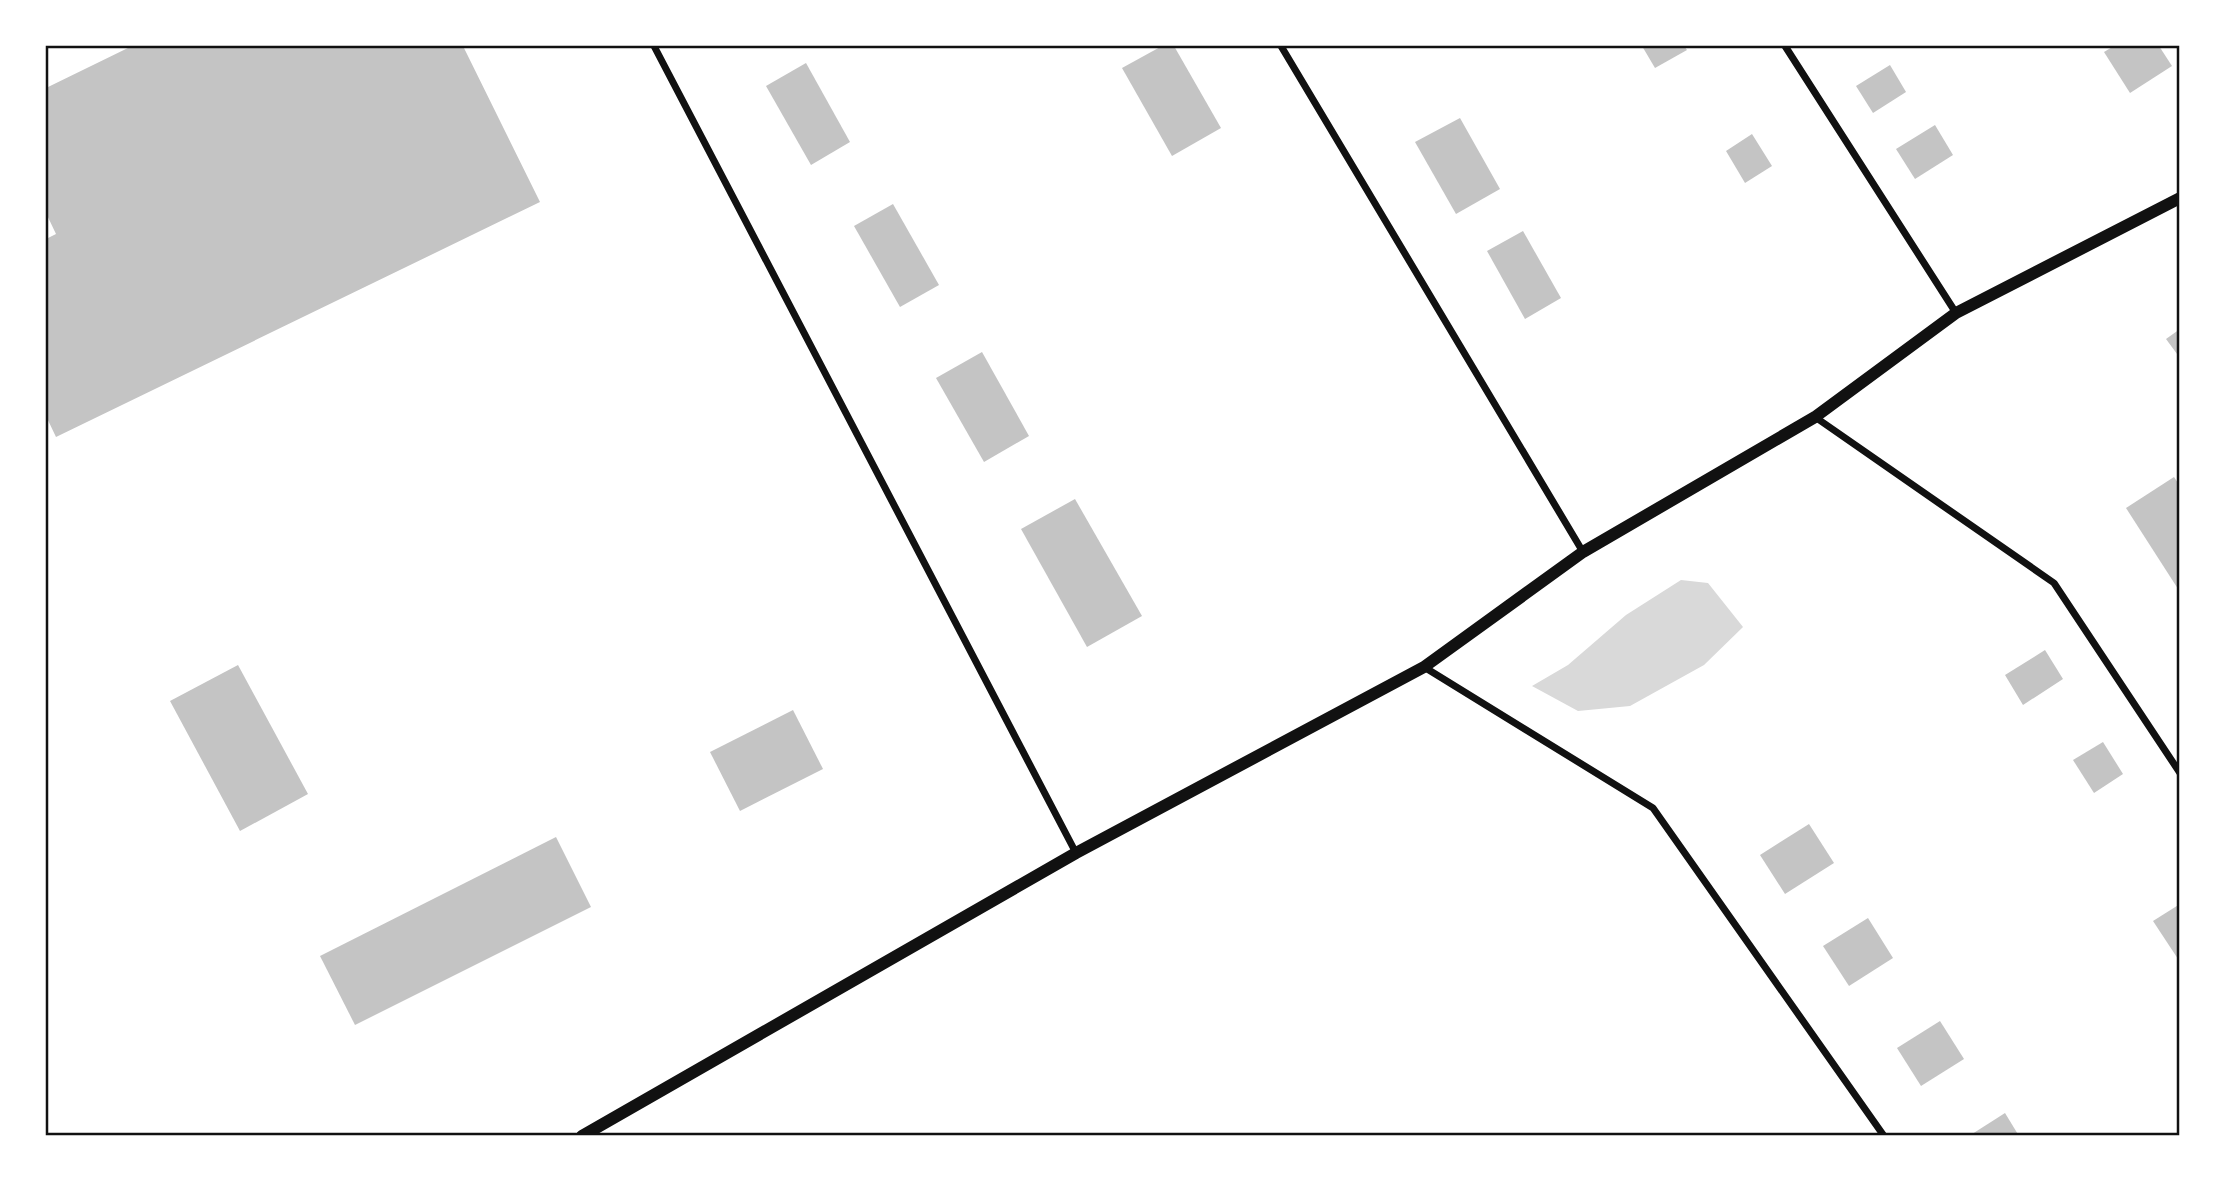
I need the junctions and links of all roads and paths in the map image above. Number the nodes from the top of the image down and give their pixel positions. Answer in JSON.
{"nodes":[{"id":1,"x":654,"y":46,"type":"edge"},
{"id":2,"x":1281,"y":46,"type":"edge"},
{"id":3,"x":1785,"y":46,"type":"edge"},
{"id":4,"x":2179,"y":198,"type":"edge"},
{"id":5,"x":1956,"y":313,"type":"junction"},
{"id":6,"x":1815,"y":417,"type":"junction"},
{"id":7,"x":1583,"y":552,"type":"junction"},
{"id":8,"x":1424,"y":667,"type":"junction"},
{"id":9,"x":2179,"y":773,"type":"edge"},
{"id":10,"x":1076,"y":853,"type":"junction"},
{"id":11,"x":582,"y":1136,"type":"edge"},
{"id":12,"x":1884,"y":1136,"type":"edge"}],
"edges":[{"from":1,"to":10,"type":"street"},
{"from":2,"to":7,"type":"street"},
{"from":3,"to":5,"type":"street"},
{"from":4,"to":5,"type":"street"},
{"from":5,"to":6,"type":"street"},
{"from":6,"to":7,"type":"street"},
{"from":6,"to":9,"type":"street"},
{"from":7,"to":8,"type":"street"},
{"from":8,"to":10,"type":"street"},
{"from":8,"to":12,"type":"street"},
{"from":10,"to":11,"type":"street"}]}
